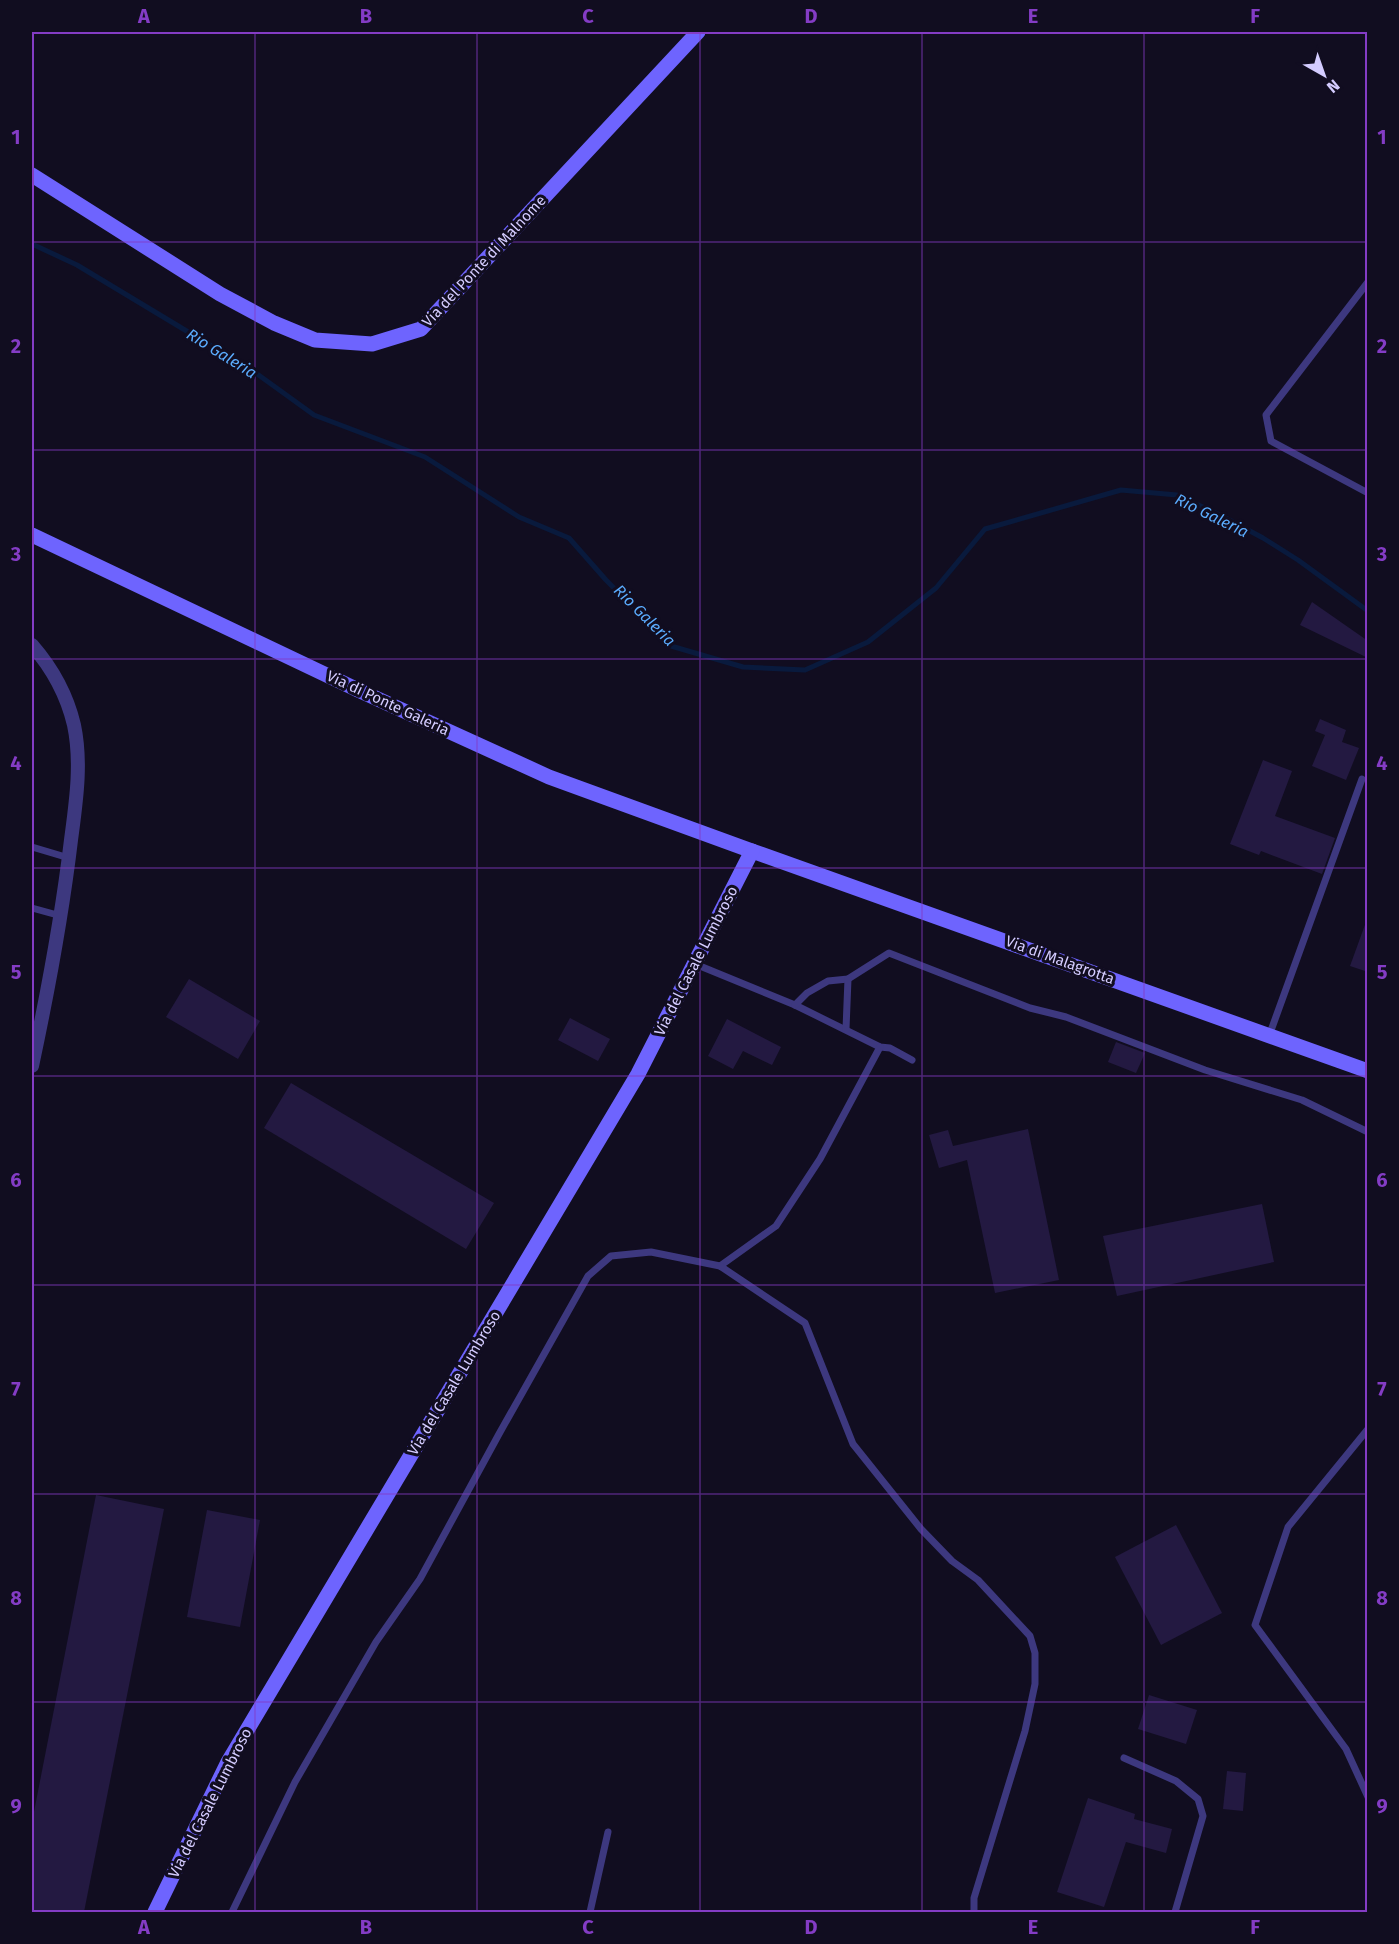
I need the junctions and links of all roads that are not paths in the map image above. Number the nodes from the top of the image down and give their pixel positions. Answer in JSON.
{"nodes":[{"id":1,"x":698,"y":32,"type":"edge"},
{"id":2,"x":32,"y":175,"type":"edge"},
{"id":3,"x":1368,"y":282,"type":"edge"},
{"id":4,"x":1368,"y":493,"type":"edge"},
{"id":5,"x":32,"y":535,"type":"edge"},
{"id":6,"x":32,"y":645,"type":"edge"},
{"id":7,"x":1362,"y":779,"type":"dead end"},
{"id":8,"x":32,"y":847,"type":"edge"},
{"id":9,"x":752,"y":851,"type":"junction"},
{"id":10,"x":69,"y":858,"type":"junction"},
{"id":11,"x":32,"y":908,"type":"edge"},
{"id":12,"x":61,"y":916,"type":"junction"},
{"id":13,"x":695,"y":964,"type":"junction"},
{"id":14,"x":848,"y":979,"type":"junction"},
{"id":15,"x":795,"y":1005,"type":"junction"},
{"id":16,"x":846,"y":1029,"type":"junction"},
{"id":17,"x":1269,"y":1036,"type":"junction"},
{"id":18,"x":880,"y":1047,"type":"junction"},
{"id":19,"x":912,"y":1060,"type":"dead end"},
{"id":20,"x":32,"y":1065,"type":"edge"},
{"id":21,"x":1368,"y":1071,"type":"edge"},
{"id":22,"x":1368,"y":1132,"type":"edge"},
{"id":23,"x":720,"y":1266,"type":"junction"},
{"id":24,"x":1368,"y":1429,"type":"edge"},
{"id":25,"x":1124,"y":1758,"type":"dead end"},
{"id":26,"x":1368,"y":1797,"type":"edge"},
{"id":27,"x":608,"y":1833,"type":"dead end"},
{"id":28,"x":154,"y":1912,"type":"edge"},
{"id":29,"x":232,"y":1912,"type":"edge"},
{"id":30,"x":590,"y":1912,"type":"edge"},
{"id":31,"x":974,"y":1912,"type":"edge"},
{"id":32,"x":1175,"y":1912,"type":"edge"}],
"edges":[{"from":1,"to":2,"type":"street","name":"Via del Ponte di Malnome"},
{"from":3,"to":4,"type":"lane"},
{"from":5,"to":9,"type":"street","name":"Via di Ponte Galeria"},
{"from":6,"to":10,"type":"street"},
{"from":7,"to":17,"type":"lane"},
{"from":8,"to":10,"type":"lane"},
{"from":9,"to":13,"type":"street","name":"Via del Casale Lumbroso"},
{"from":9,"to":17,"type":"street","name":"Via di Malagrotta"},
{"from":10,"to":12,"type":"street"},
{"from":11,"to":12,"type":"lane"},
{"from":12,"to":20,"type":"street"},
{"from":13,"to":15,"type":"lane"},
{"from":13,"to":28,"type":"street","name":"Via del Casale Lumbroso"},
{"from":14,"to":15,"type":"lane"},
{"from":14,"to":16,"type":"lane"},
{"from":14,"to":22,"type":"lane"},
{"from":15,"to":16,"type":"lane"},
{"from":16,"to":18,"type":"lane"},
{"from":17,"to":21,"type":"street","name":"Via di Malagrotta"},
{"from":18,"to":19,"type":"lane"},
{"from":18,"to":23,"type":"lane"},
{"from":23,"to":29,"type":"lane"},
{"from":23,"to":31,"type":"lane"},
{"from":24,"to":26,"type":"lane"},
{"from":25,"to":32,"type":"lane"},
{"from":27,"to":30,"type":"lane"}]}
